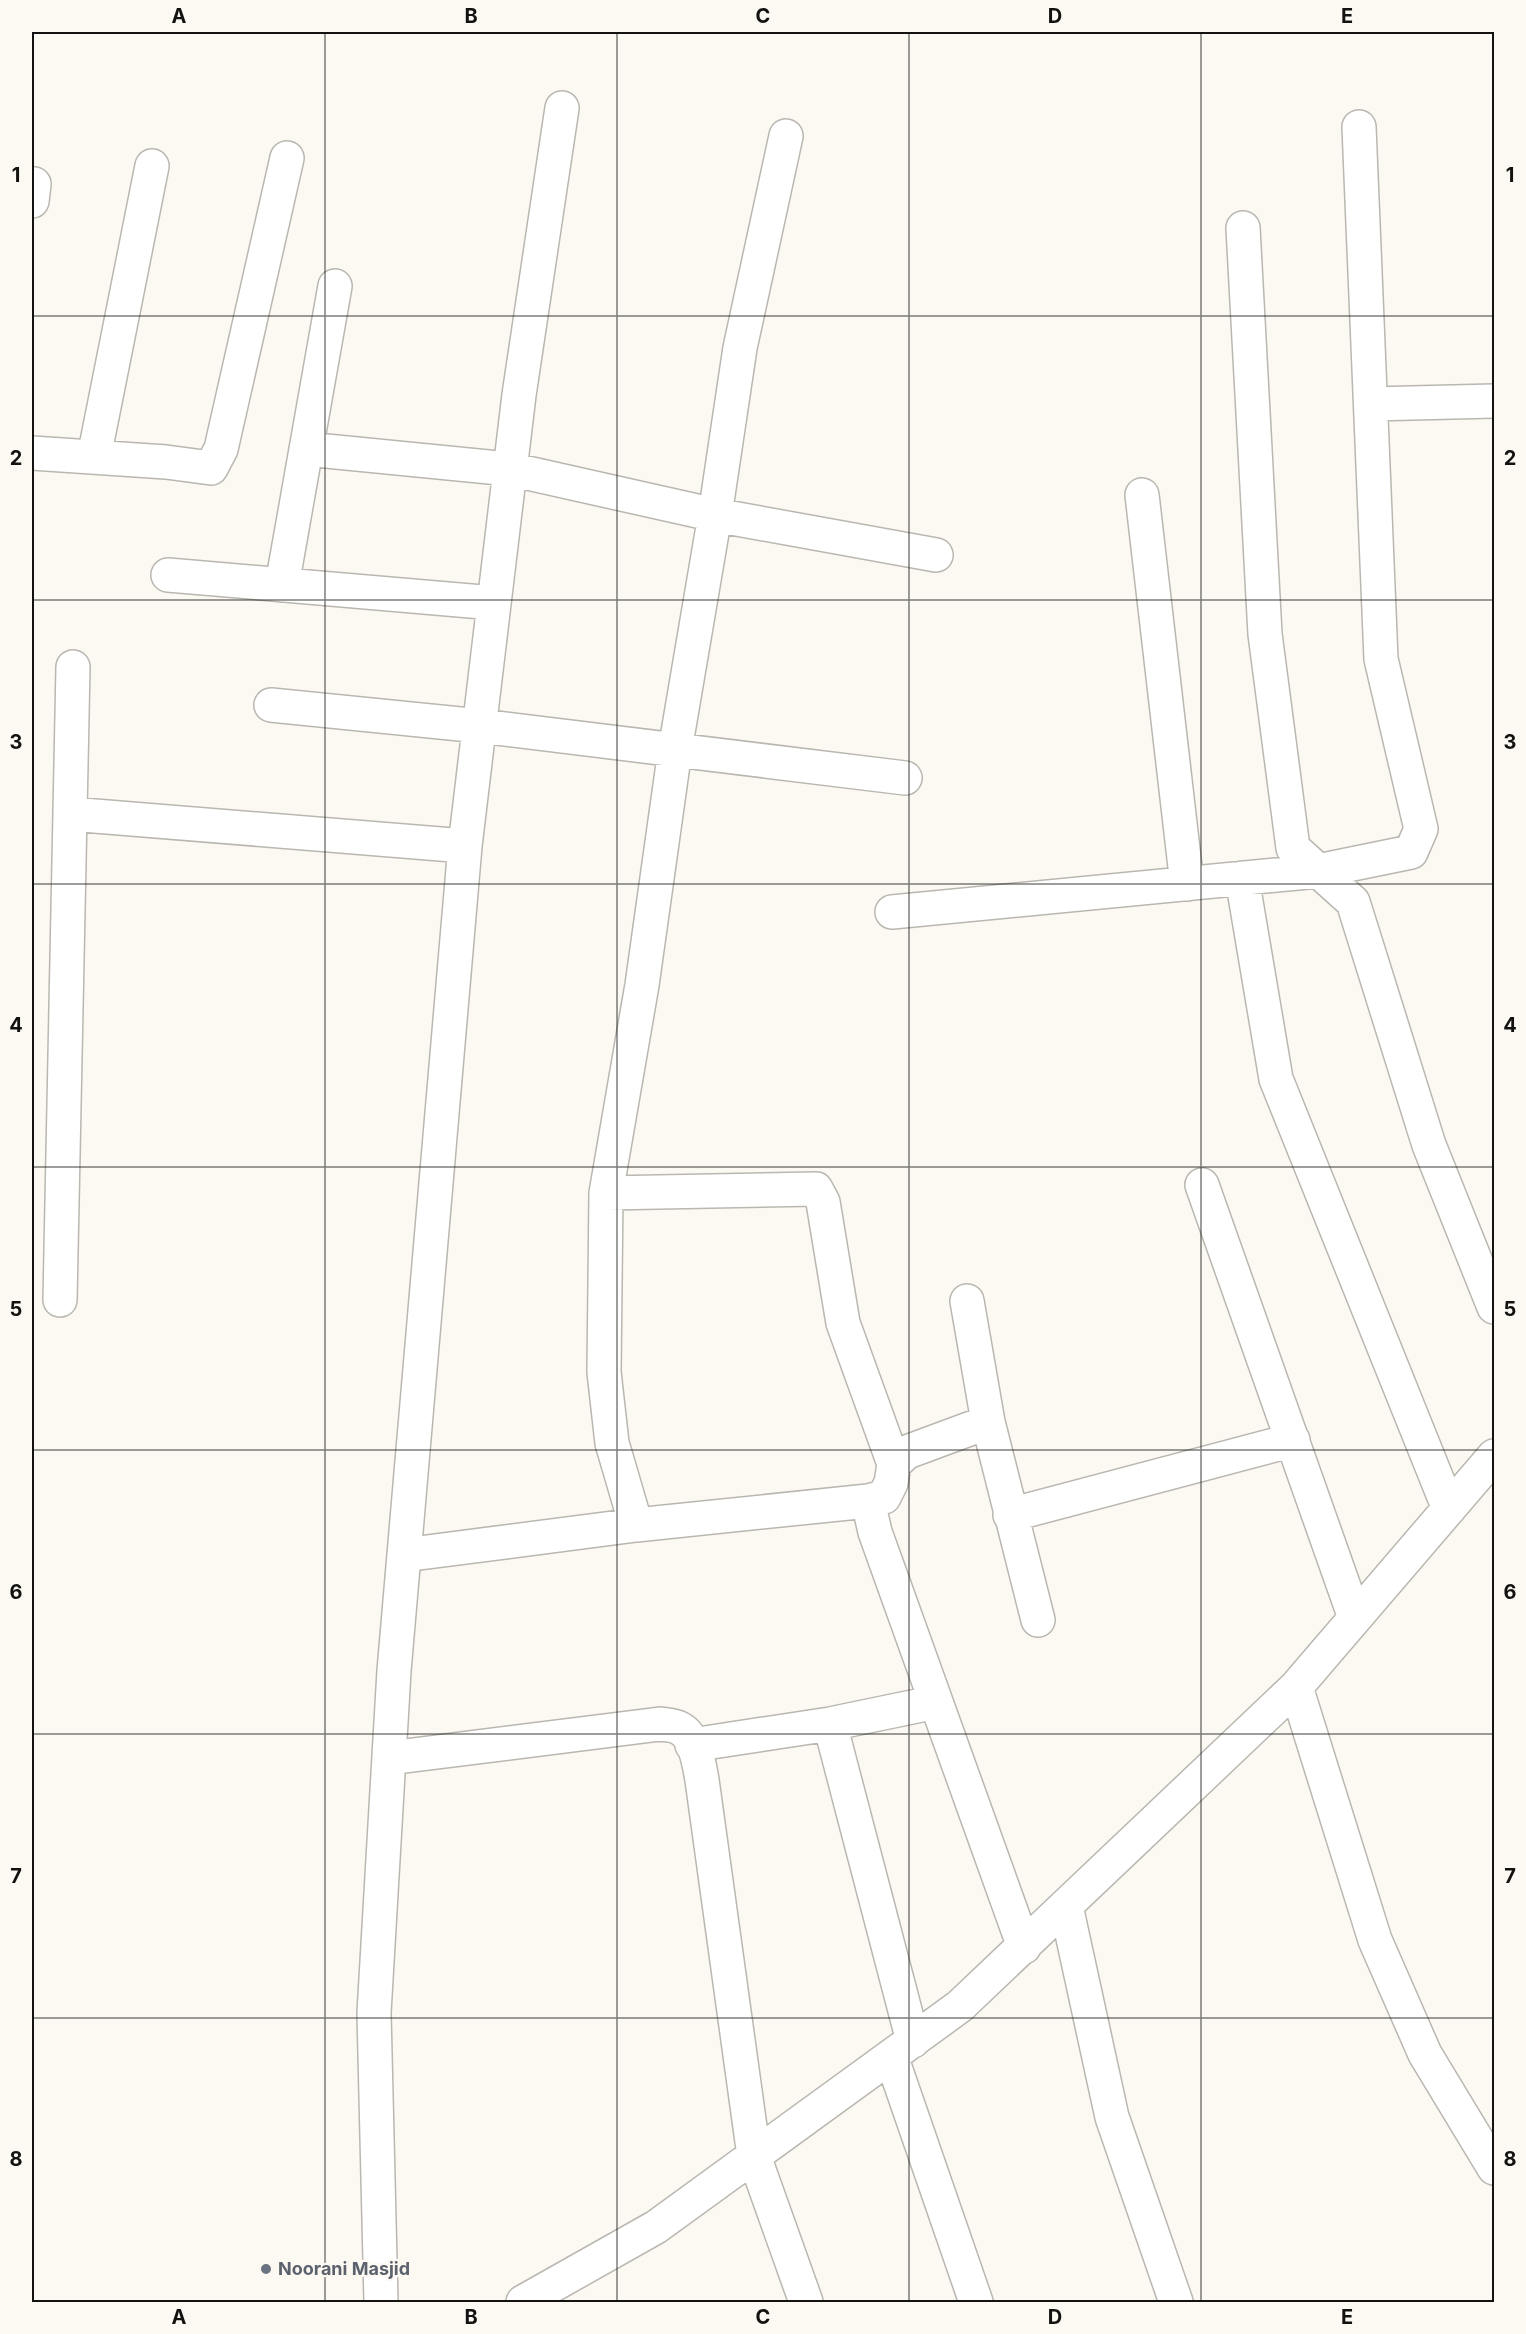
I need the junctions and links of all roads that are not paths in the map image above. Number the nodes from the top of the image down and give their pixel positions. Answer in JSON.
{"nodes":[{"id":1,"x":562,"y":108,"type":"dead end"},
{"id":2,"x":1359,"y":127,"type":"dead end"},
{"id":3,"x":786,"y":136,"type":"dead end"},
{"id":4,"x":287,"y":158,"type":"dead end"},
{"id":5,"x":152,"y":166,"type":"dead end"},
{"id":6,"x":1243,"y":228,"type":"dead end"},
{"id":7,"x":334,"y":286,"type":"dead end"},
{"id":8,"x":1494,"y":401,"type":"edge"},
{"id":9,"x":1371,"y":404,"type":"junction"},
{"id":10,"x":306,"y":448,"type":"junction"},
{"id":11,"x":32,"y":453,"type":"edge"},
{"id":12,"x":94,"y":457,"type":"junction"},
{"id":13,"x":510,"y":469,"type":"junction"},
{"id":14,"x":1142,"y":495,"type":"dead end"},
{"id":15,"x":715,"y":515,"type":"junction"},
{"id":16,"x":936,"y":555,"type":"dead end"},
{"id":17,"x":168,"y":576,"type":"dead end"},
{"id":18,"x":282,"y":585,"type":"junction"},
{"id":19,"x":494,"y":603,"type":"junction"},
{"id":20,"x":73,"y":666,"type":"dead end"},
{"id":21,"x":271,"y":705,"type":"dead end"},
{"id":22,"x":480,"y":726,"type":"junction"},
{"id":23,"x":675,"y":750,"type":"junction"},
{"id":24,"x":905,"y":778,"type":"dead end"},
{"id":25,"x":70,"y":814,"type":"junction"},
{"id":26,"x":465,"y":846,"type":"junction"},
{"id":27,"x":1318,"y":871,"type":"junction"},
{"id":28,"x":1242,"y":878,"type":"junction"},
{"id":29,"x":1187,"y":884,"type":"junction"},
{"id":30,"x":892,"y":912,"type":"dead end"},
{"id":31,"x":1202,"y":1185,"type":"dead end"},
{"id":32,"x":606,"y":1193,"type":"junction"},
{"id":33,"x":60,"y":1300,"type":"dead end"},
{"id":34,"x":967,"y":1300,"type":"dead end"},
{"id":35,"x":1494,"y":1306,"type":"edge"},
{"id":36,"x":988,"y":1422,"type":"junction"},
{"id":37,"x":1293,"y":1440,"type":"junction"},
{"id":38,"x":894,"y":1464,"type":"junction"},
{"id":39,"x":1491,"y":1470,"type":"edge"},
{"id":40,"x":868,"y":1501,"type":"junction"},
{"id":41,"x":1449,"y":1509,"type":"junction"},
{"id":42,"x":1011,"y":1515,"type":"junction"},
{"id":43,"x":636,"y":1525,"type":"junction"},
{"id":44,"x":404,"y":1555,"type":"junction"},
{"id":45,"x":1355,"y":1618,"type":"junction"},
{"id":46,"x":1038,"y":1620,"type":"dead end"},
{"id":47,"x":1296,"y":1687,"type":"junction"},
{"id":48,"x":936,"y":1702,"type":"junction"},
{"id":49,"x":830,"y":1724,"type":"junction"},
{"id":50,"x":692,"y":1745,"type":"junction"},
{"id":51,"x":389,"y":1758,"type":"junction"},
{"id":52,"x":1066,"y":1906,"type":"junction"},
{"id":53,"x":1024,"y":1947,"type":"junction"},
{"id":54,"x":902,"y":2049,"type":"junction"},
{"id":55,"x":754,"y":2156,"type":"junction"},
{"id":56,"x":1494,"y":2168,"type":"edge"},
{"id":57,"x":381,"y":2302,"type":"edge"},
{"id":58,"x":523,"y":2302,"type":"edge"},
{"id":59,"x":806,"y":2302,"type":"edge"},
{"id":60,"x":976,"y":2302,"type":"edge"},
{"id":61,"x":1176,"y":2302,"type":"edge"}],
"edges":[{"from":1,"to":13,"type":"street"},
{"from":2,"to":9,"type":"street"},
{"from":3,"to":15,"type":"street"},
{"from":4,"to":12,"type":"street"},
{"from":5,"to":12,"type":"street"},
{"from":6,"to":27,"type":"street"},
{"from":7,"to":10,"type":"street"},
{"from":8,"to":9,"type":"street"},
{"from":9,"to":27,"type":"street"},
{"from":10,"to":13,"type":"street"},
{"from":10,"to":18,"type":"street"},
{"from":11,"to":12,"type":"street"},
{"from":13,"to":15,"type":"street"},
{"from":13,"to":19,"type":"street"},
{"from":14,"to":29,"type":"street"},
{"from":15,"to":16,"type":"street"},
{"from":15,"to":23,"type":"street"},
{"from":17,"to":18,"type":"street"},
{"from":18,"to":19,"type":"street"},
{"from":19,"to":22,"type":"street"},
{"from":20,"to":25,"type":"street"},
{"from":21,"to":22,"type":"street"},
{"from":22,"to":23,"type":"street"},
{"from":22,"to":26,"type":"street"},
{"from":23,"to":24,"type":"street"},
{"from":23,"to":32,"type":"street"},
{"from":25,"to":26,"type":"street"},
{"from":25,"to":33,"type":"street"},
{"from":26,"to":44,"type":"street"},
{"from":27,"to":28,"type":"street"},
{"from":27,"to":35,"type":"street"},
{"from":28,"to":29,"type":"street"},
{"from":28,"to":41,"type":"street"},
{"from":29,"to":30,"type":"street"},
{"from":31,"to":37,"type":"street"},
{"from":32,"to":38,"type":"street"},
{"from":32,"to":43,"type":"street"},
{"from":34,"to":36,"type":"street"},
{"from":36,"to":38,"type":"street"},
{"from":36,"to":42,"type":"street"},
{"from":37,"to":42,"type":"street"},
{"from":37,"to":45,"type":"street"},
{"from":38,"to":40,"type":"street"},
{"from":39,"to":41,"type":"street"},
{"from":40,"to":43,"type":"street"},
{"from":40,"to":48,"type":"street"},
{"from":41,"to":45,"type":"street"},
{"from":42,"to":46,"type":"street"},
{"from":43,"to":44,"type":"street"},
{"from":44,"to":51,"type":"street"},
{"from":45,"to":47,"type":"street"},
{"from":47,"to":52,"type":"street"},
{"from":47,"to":56,"type":"street"},
{"from":48,"to":49,"type":"street"},
{"from":48,"to":53,"type":"street"},
{"from":49,"to":50,"type":"street"},
{"from":49,"to":54,"type":"street"},
{"from":50,"to":51,"type":"street"},
{"from":50,"to":55,"type":"street"},
{"from":51,"to":57,"type":"street"},
{"from":52,"to":53,"type":"street"},
{"from":52,"to":61,"type":"street"},
{"from":53,"to":54,"type":"street"},
{"from":54,"to":55,"type":"street"},
{"from":54,"to":60,"type":"street"},
{"from":55,"to":58,"type":"street"},
{"from":55,"to":59,"type":"street"}]}
